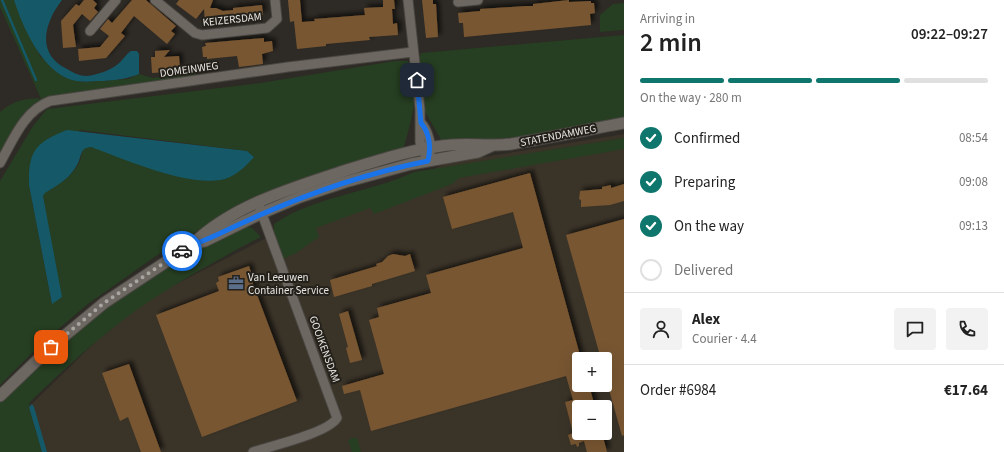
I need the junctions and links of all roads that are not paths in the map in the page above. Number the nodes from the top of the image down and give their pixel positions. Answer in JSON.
{"nodes":[{"id":1,"x":116,"y":0,"type":"edge"},
{"id":2,"x":155,"y":0,"type":"edge"},
{"id":3,"x":275,"y":0,"type":"edge"},
{"id":4,"x":408,"y":0,"type":"edge"},
{"id":5,"x":478,"y":0,"type":"edge"},
{"id":6,"x":458,"y":2,"type":"dead end"},
{"id":7,"x":90,"y":31,"type":"dead end"},
{"id":8,"x":413,"y":52,"type":"junction"},
{"id":9,"x":624,"y":122,"type":"edge"},
{"id":10,"x":491,"y":146,"type":"junction"},
{"id":11,"x":426,"y":149,"type":"junction"},
{"id":12,"x":428,"y":161,"type":"junction"},
{"id":13,"x":0,"y":164,"type":"edge"},
{"id":14,"x":258,"y":203,"type":"junction"},
{"id":15,"x":262,"y":214,"type":"junction"},
{"id":16,"x":193,"y":244,"type":"junction"},
{"id":17,"x":0,"y":396,"type":"edge"},
{"id":18,"x":253,"y":452,"type":"edge"}],
"edges":[{"from":1,"to":7,"type":"street"},
{"from":2,"to":3,"type":"street","name":"KEIZERSDAM"},
{"from":4,"to":8,"type":"street"},
{"from":5,"to":6,"type":"street"},
{"from":8,"to":11,"type":"street"},
{"from":8,"to":13,"type":"street","name":"DOMEINWEG"},
{"from":9,"to":10,"type":"main road","name":"STATENDAMWEG"},
{"from":10,"to":11,"type":"main road","name":"STATENDAMWEG"},
{"from":10,"to":12,"type":"main road","name":"STATENDAMWEG"},
{"from":11,"to":12,"type":"street"},
{"from":11,"to":14,"type":"main road","name":"STATENDAMWEG"},
{"from":12,"to":15,"type":"main road","name":"STATENDAMWEG"},
{"from":14,"to":15,"type":"street","name":"GOOIKENSDAM"},
{"from":14,"to":16,"type":"main road","name":"STATENDAMWEG"},
{"from":15,"to":16,"type":"main road","name":"STATENDAMWEG"},
{"from":15,"to":18,"type":"street","name":"GOOIKENSDAM"},
{"from":16,"to":17,"type":"main road","name":"STATENDAMWEG"}]}
